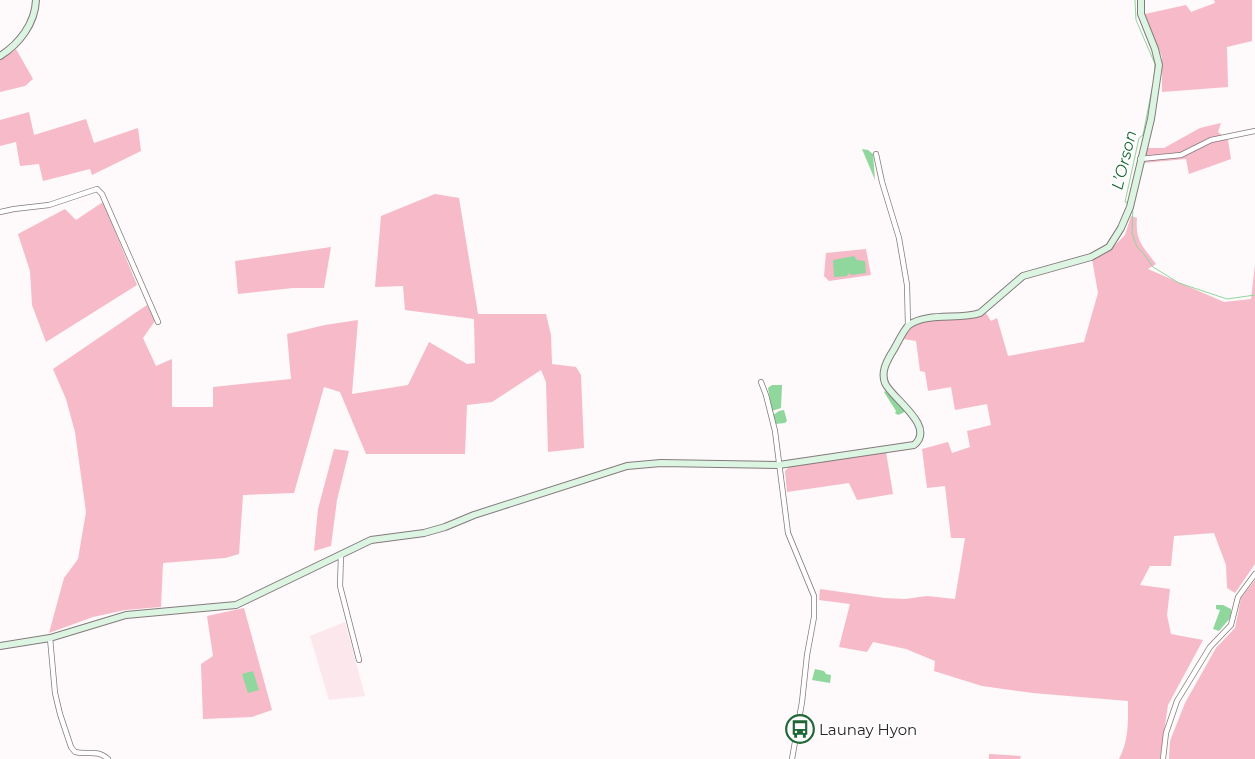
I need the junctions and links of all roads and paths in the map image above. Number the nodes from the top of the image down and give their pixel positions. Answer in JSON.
{"nodes":[{"id":1,"x":36,"y":0,"type":"edge"},
{"id":2,"x":1141,"y":0,"type":"edge"},
{"id":3,"x":0,"y":56,"type":"edge"},
{"id":4,"x":1255,"y":131,"type":"edge"},
{"id":5,"x":876,"y":154,"type":"dead end"},
{"id":6,"x":1140,"y":159,"type":"junction"},
{"id":7,"x":0,"y":212,"type":"edge"},
{"id":8,"x":158,"y":322,"type":"dead end"},
{"id":9,"x":908,"y":326,"type":"junction"},
{"id":10,"x":761,"y":382,"type":"dead end"},
{"id":11,"x":779,"y":465,"type":"junction"},
{"id":12,"x":341,"y":554,"type":"junction"},
{"id":13,"x":1255,"y":574,"type":"edge"},
{"id":14,"x":50,"y":638,"type":"junction"},
{"id":15,"x":0,"y":646,"type":"edge"},
{"id":16,"x":359,"y":660,"type":"dead end"},
{"id":17,"x":108,"y":759,"type":"edge"},
{"id":18,"x":792,"y":759,"type":"edge"},
{"id":19,"x":1163,"y":759,"type":"edge"}],
"edges":[{"from":1,"to":3,"type":"street"},
{"from":2,"to":6,"type":"street"},
{"from":4,"to":6,"type":"street"},
{"from":5,"to":9,"type":"street"},
{"from":6,"to":9,"type":"street"},
{"from":7,"to":8,"type":"street"},
{"from":9,"to":11,"type":"street"},
{"from":10,"to":11,"type":"street"},
{"from":11,"to":12,"type":"street"},
{"from":11,"to":18,"type":"street"},
{"from":12,"to":14,"type":"street"},
{"from":12,"to":16,"type":"street"},
{"from":13,"to":19,"type":"street"},
{"from":14,"to":15,"type":"street"},
{"from":14,"to":17,"type":"street"}]}
